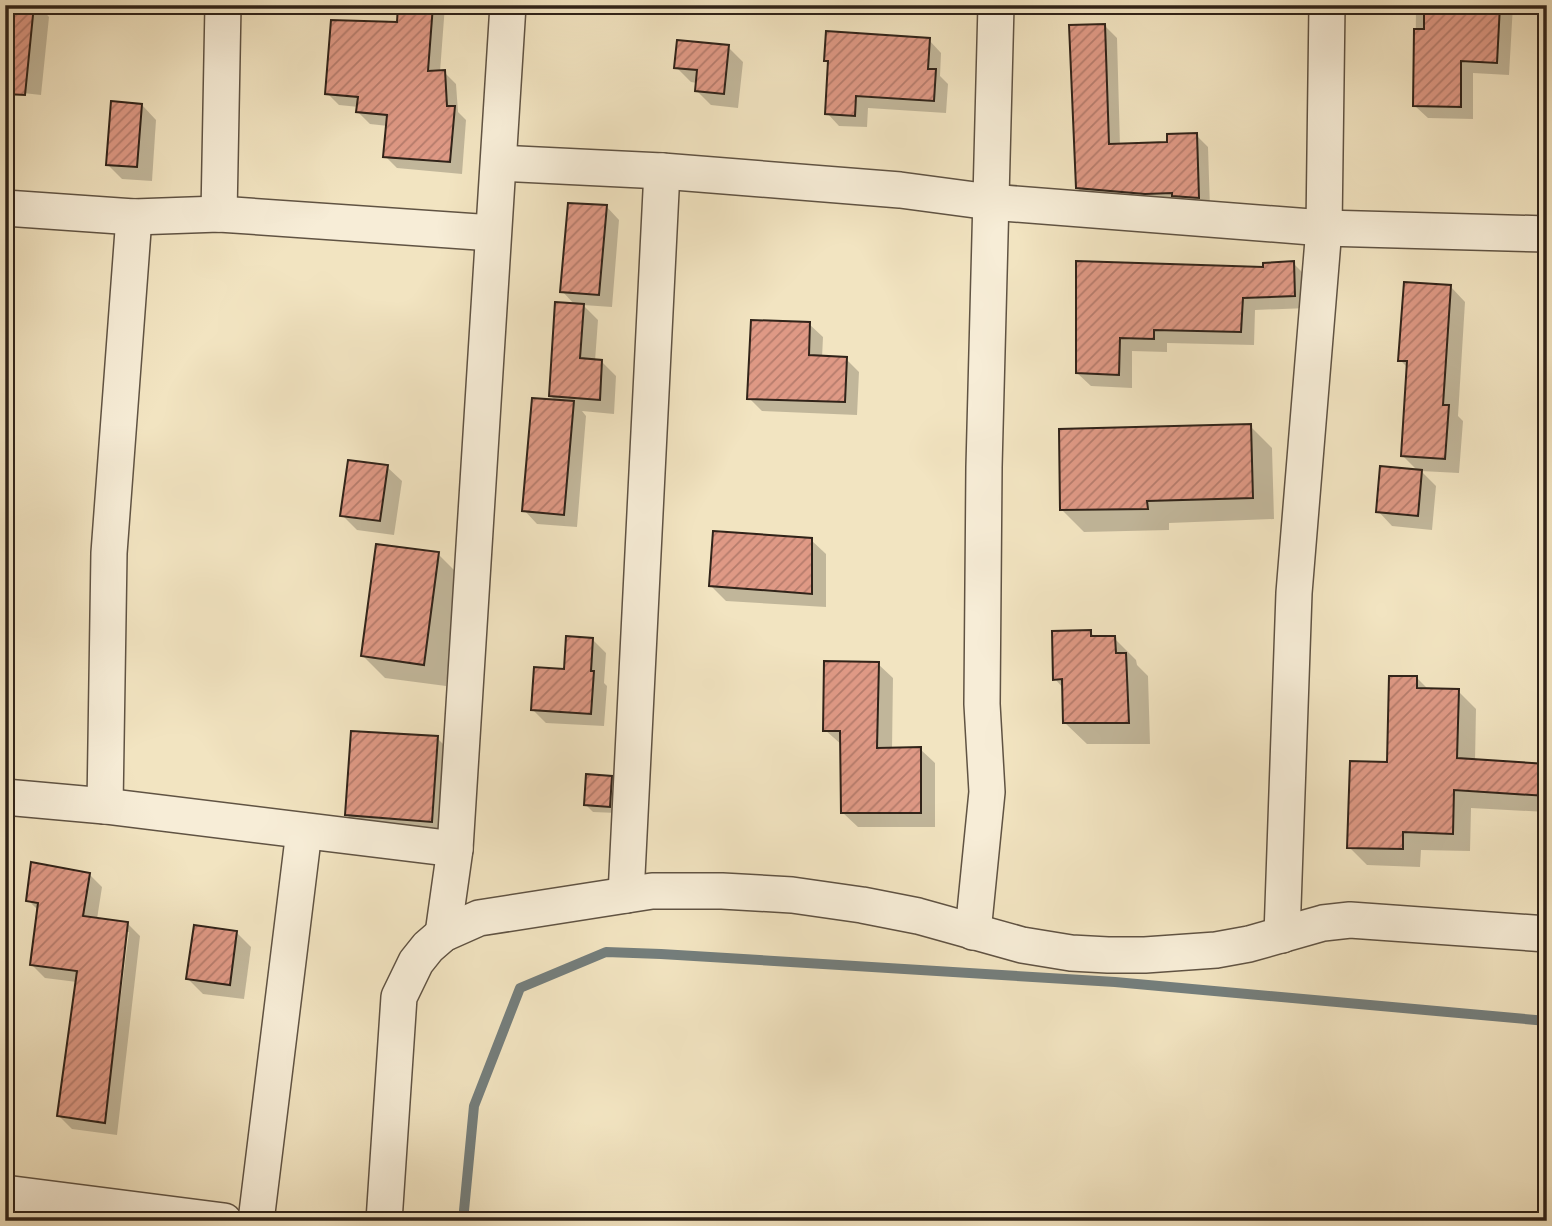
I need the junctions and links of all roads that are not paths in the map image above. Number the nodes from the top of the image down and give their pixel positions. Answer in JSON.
{"nodes":[{"id":1,"x":223,"y":5,"type":"edge"},
{"id":2,"x":508,"y":5,"type":"edge"},
{"id":3,"x":996,"y":5,"type":"edge"},
{"id":4,"x":1327,"y":5,"type":"edge"},
{"id":5,"x":499,"y":163,"type":"junction"},
{"id":6,"x":662,"y":171,"type":"junction"},
{"id":7,"x":990,"y":202,"type":"junction"},
{"id":8,"x":5,"y":208,"type":"edge"},
{"id":9,"x":219,"y":214,"type":"junction"},
{"id":10,"x":134,"y":217,"type":"junction"},
{"id":11,"x":1324,"y":228,"type":"junction"},
{"id":12,"x":493,"y":233,"type":"junction"},
{"id":13,"x":1547,"y":234,"type":"edge"},
{"id":14,"x":5,"y":797,"type":"edge"},
{"id":15,"x":105,"y":806,"type":"junction"},
{"id":16,"x":304,"y":831,"type":"junction"},
{"id":17,"x":455,"y":849,"type":"junction"},
{"id":18,"x":626,"y":895,"type":"junction"},
{"id":19,"x":973,"y":932,"type":"junction"},
{"id":20,"x":443,"y":934,"type":"junction"},
{"id":21,"x":1282,"y":934,"type":"junction"},
{"id":22,"x":1547,"y":934,"type":"edge"},
{"id":23,"x":5,"y":1193,"type":"edge"},
{"id":24,"x":225,"y":1221,"type":"edge"},
{"id":25,"x":256,"y":1221,"type":"edge"},
{"id":26,"x":384,"y":1221,"type":"edge"}],
"edges":[{"from":1,"to":9,"type":"street"},
{"from":2,"to":5,"type":"street"},
{"from":3,"to":7,"type":"street"},
{"from":4,"to":11,"type":"street"},
{"from":5,"to":6,"type":"street"},
{"from":5,"to":12,"type":"street"},
{"from":6,"to":7,"type":"street"},
{"from":6,"to":18,"type":"street"},
{"from":7,"to":11,"type":"street"},
{"from":7,"to":19,"type":"street"},
{"from":8,"to":10,"type":"street"},
{"from":9,"to":10,"type":"street"},
{"from":9,"to":12,"type":"street"},
{"from":10,"to":15,"type":"street"},
{"from":11,"to":13,"type":"street"},
{"from":11,"to":21,"type":"street"},
{"from":12,"to":17,"type":"street"},
{"from":14,"to":15,"type":"street"},
{"from":15,"to":16,"type":"street"},
{"from":16,"to":17,"type":"street"},
{"from":16,"to":25,"type":"street"},
{"from":17,"to":20,"type":"street"},
{"from":18,"to":19,"type":"street"},
{"from":18,"to":20,"type":"street"},
{"from":19,"to":21,"type":"street"},
{"from":20,"to":26,"type":"street"},
{"from":21,"to":22,"type":"street"},
{"from":23,"to":24,"type":"street"}]}
